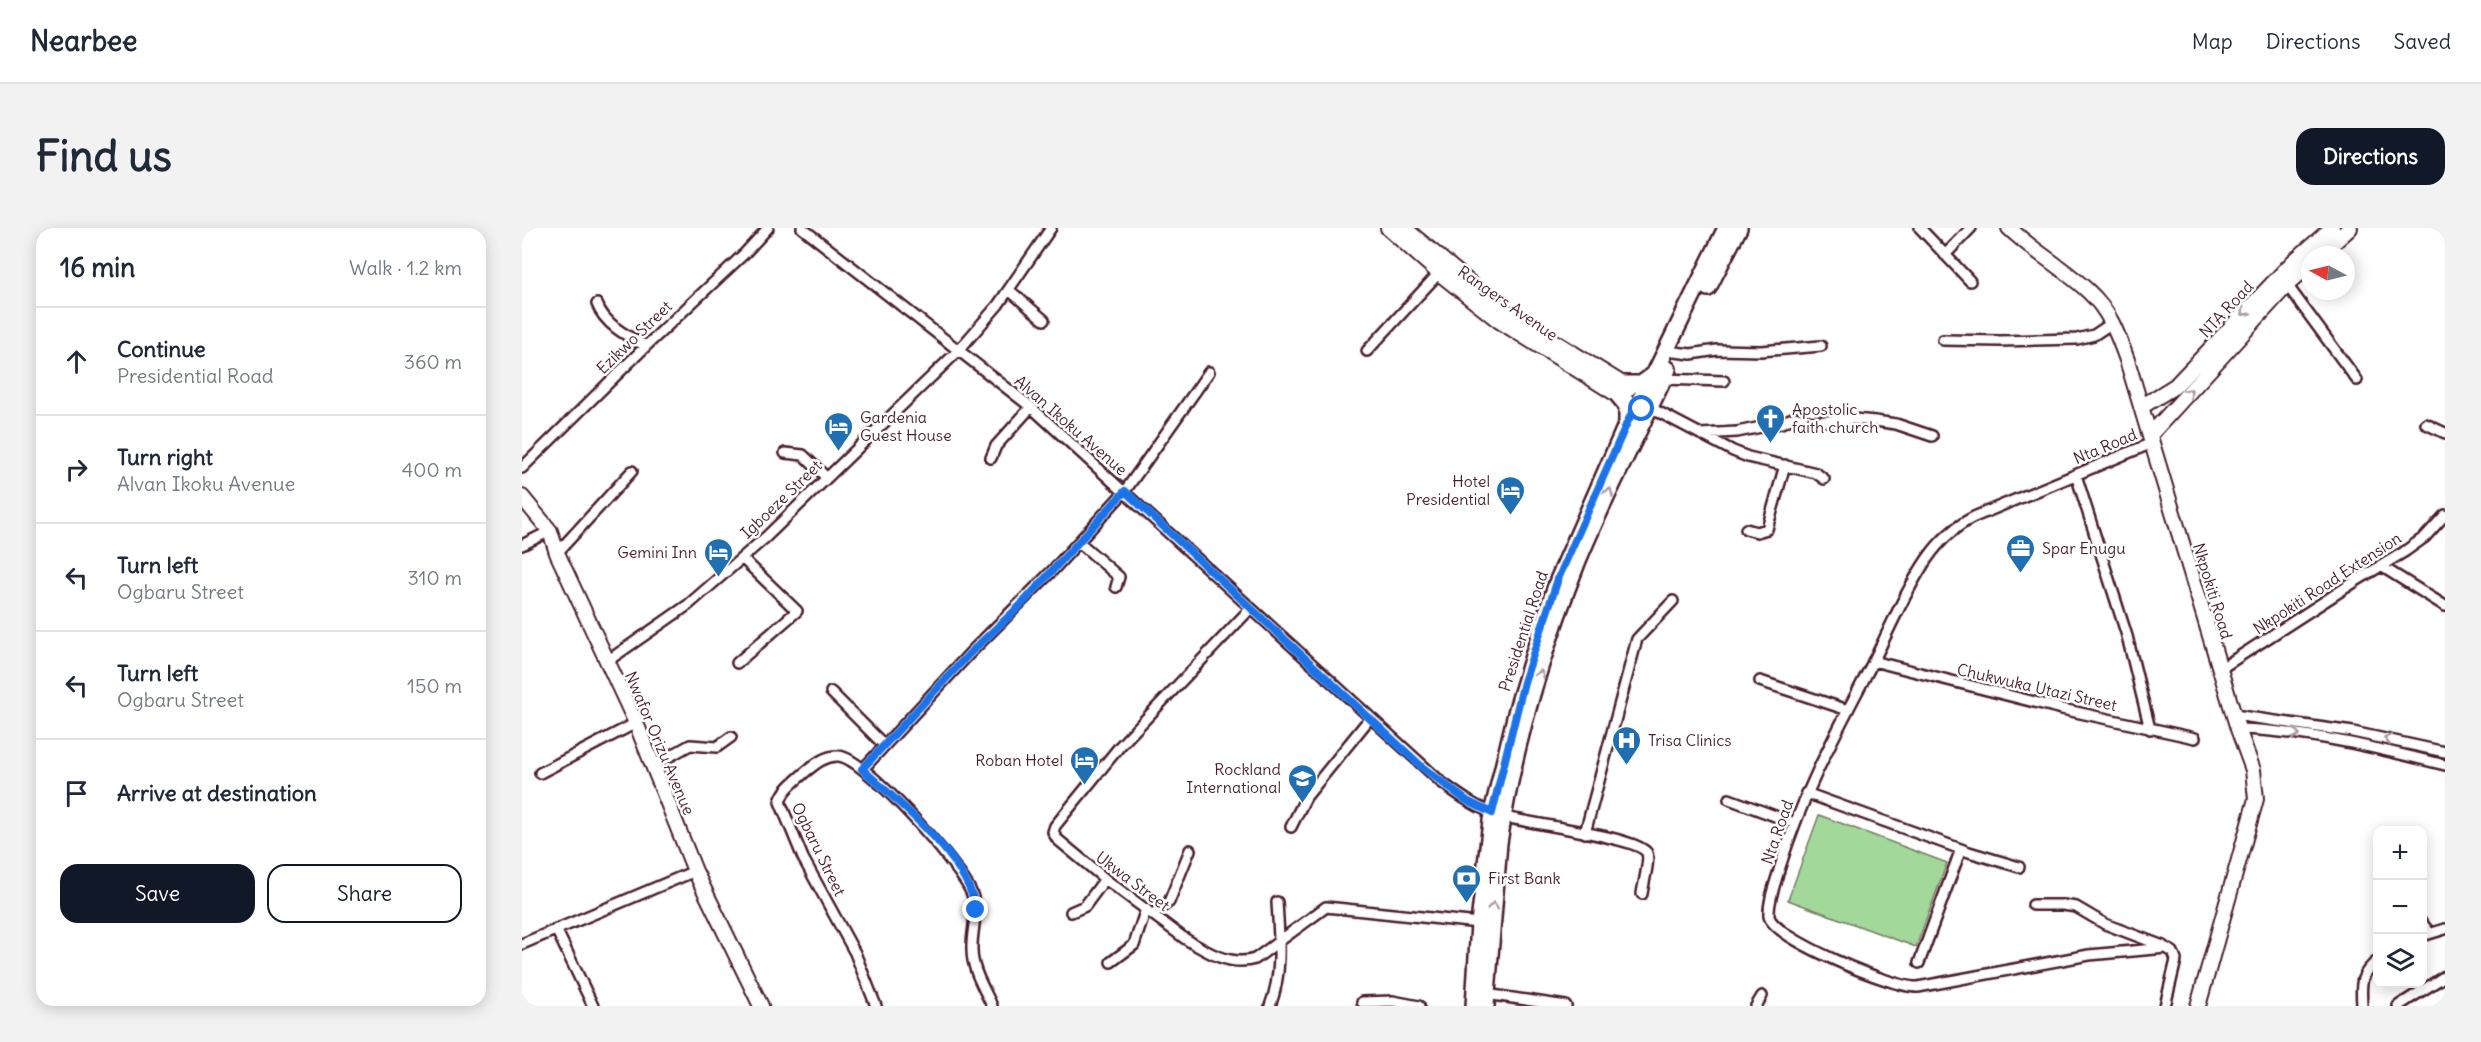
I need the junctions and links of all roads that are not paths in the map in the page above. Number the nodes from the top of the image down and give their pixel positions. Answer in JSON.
{"nodes":[{"id":1,"x":768,"y":228,"type":"edge"},
{"id":2,"x":802,"y":228,"type":"edge"},
{"id":3,"x":1051,"y":228,"type":"edge"},
{"id":4,"x":1388,"y":228,"type":"edge"},
{"id":5,"x":1404,"y":228,"type":"edge"},
{"id":6,"x":1726,"y":228,"type":"edge"},
{"id":7,"x":1739,"y":228,"type":"edge"},
{"id":8,"x":1920,"y":228,"type":"edge"},
{"id":9,"x":1971,"y":228,"type":"edge"},
{"id":10,"x":2009,"y":228,"type":"edge"},
{"id":11,"x":2332,"y":228,"type":"edge"},
{"id":12,"x":2350,"y":228,"type":"edge"},
{"id":13,"x":2330,"y":246,"type":"edge"},
{"id":14,"x":1945,"y":255,"type":"junction"},
{"id":15,"x":2301,"y":272,"type":"edge"},
{"id":16,"x":1439,"y":273,"type":"junction"},
{"id":17,"x":1709,"y":274,"type":"junction"},
{"id":18,"x":1970,"y":280,"type":"dead end"},
{"id":19,"x":2287,"y":285,"type":"junction"},
{"id":20,"x":1009,"y":290,"type":"junction"},
{"id":21,"x":597,"y":304,"type":"dead end"},
{"id":22,"x":1044,"y":320,"type":"dead end"},
{"id":23,"x":2112,"y":323,"type":"junction"},
{"id":24,"x":1943,"y":340,"type":"dead end"},
{"id":25,"x":645,"y":346,"type":"junction"},
{"id":26,"x":1821,"y":346,"type":"dead end"},
{"id":27,"x":958,"y":351,"type":"junction"},
{"id":28,"x":1367,"y":351,"type":"dead end"},
{"id":29,"x":1675,"y":352,"type":"junction"},
{"id":30,"x":1209,"y":372,"type":"dead end"},
{"id":31,"x":1659,"y":375,"type":"junction"},
{"id":32,"x":2357,"y":380,"type":"dead end"},
{"id":33,"x":1724,"y":381,"type":"dead end"},
{"id":34,"x":1619,"y":389,"type":"junction"},
{"id":35,"x":1645,"y":404,"type":"junction"},
{"id":36,"x":1031,"y":407,"type":"junction"},
{"id":37,"x":2141,"y":407,"type":"junction"},
{"id":38,"x":1627,"y":423,"type":"junction"},
{"id":39,"x":2426,"y":424,"type":"dead end"},
{"id":40,"x":2445,"y":433,"type":"edge"},
{"id":41,"x":1700,"y":434,"type":"junction"},
{"id":42,"x":1932,"y":436,"type":"dead end"},
{"id":43,"x":2151,"y":439,"type":"junction"},
{"id":44,"x":786,"y":453,"type":"dead end"},
{"id":45,"x":991,"y":458,"type":"dead end"},
{"id":46,"x":1785,"y":465,"type":"junction"},
{"id":47,"x":522,"y":468,"type":"edge"},
{"id":48,"x":632,"y":471,"type":"dead end"},
{"id":49,"x":2076,"y":475,"type":"junction"},
{"id":50,"x":1820,"y":476,"type":"dead end"},
{"id":51,"x":826,"y":477,"type":"junction"},
{"id":52,"x":1125,"y":491,"type":"junction"},
{"id":53,"x":522,"y":497,"type":"edge"},
{"id":54,"x":2445,"y":515,"type":"edge"},
{"id":55,"x":1746,"y":529,"type":"dead end"},
{"id":56,"x":550,"y":531,"type":"junction"},
{"id":57,"x":1079,"y":542,"type":"junction"},
{"id":58,"x":522,"y":545,"type":"edge"},
{"id":59,"x":557,"y":553,"type":"junction"},
{"id":60,"x":742,"y":558,"type":"junction"},
{"id":61,"x":2381,"y":566,"type":"junction"},
{"id":62,"x":1116,"y":587,"type":"dead end"},
{"id":63,"x":1673,"y":601,"type":"dead end"},
{"id":64,"x":2445,"y":606,"type":"edge"},
{"id":65,"x":1251,"y":608,"type":"junction"},
{"id":66,"x":1873,"y":661,"type":"junction"},
{"id":67,"x":606,"y":662,"type":"junction"},
{"id":68,"x":737,"y":663,"type":"dead end"},
{"id":69,"x":2220,"y":669,"type":"junction"},
{"id":70,"x":1760,"y":681,"type":"dead end"},
{"id":71,"x":831,"y":692,"type":"dead end"},
{"id":72,"x":1848,"y":710,"type":"junction"},
{"id":73,"x":2234,"y":714,"type":"junction"},
{"id":74,"x":1370,"y":718,"type":"junction"},
{"id":75,"x":636,"y":723,"type":"junction"},
{"id":76,"x":2150,"y":729,"type":"junction"},
{"id":77,"x":2238,"y":729,"type":"junction"},
{"id":78,"x":731,"y":737,"type":"dead end"},
{"id":79,"x":2195,"y":738,"type":"dead end"},
{"id":80,"x":884,"y":745,"type":"junction"},
{"id":81,"x":2445,"y":752,"type":"edge"},
{"id":82,"x":2423,"y":759,"type":"junction"},
{"id":83,"x":654,"y":765,"type":"junction"},
{"id":84,"x":2445,"y":765,"type":"edge"},
{"id":85,"x":862,"y":769,"type":"junction"},
{"id":86,"x":2445,"y":770,"type":"edge"},
{"id":87,"x":540,"y":772,"type":"dead end"},
{"id":88,"x":1806,"y":793,"type":"junction"},
{"id":89,"x":1729,"y":799,"type":"dead end"},
{"id":90,"x":1497,"y":815,"type":"junction"},
{"id":91,"x":1794,"y":823,"type":"junction"},
{"id":92,"x":1292,"y":827,"type":"dead end"},
{"id":93,"x":1585,"y":833,"type":"junction"},
{"id":94,"x":1960,"y":849,"type":"junction"},
{"id":95,"x":1190,"y":850,"type":"dead end"},
{"id":96,"x":2019,"y":867,"type":"dead end"},
{"id":97,"x":695,"y":871,"type":"junction"},
{"id":98,"x":1105,"y":879,"type":"junction"},
{"id":99,"x":1642,"y":894,"type":"dead end"},
{"id":100,"x":1278,"y":902,"type":"dead end"},
{"id":101,"x":2033,"y":905,"type":"dead end"},
{"id":102,"x":1071,"y":912,"type":"dead end"},
{"id":103,"x":1149,"y":912,"type":"junction"},
{"id":104,"x":1479,"y":923,"type":"junction"},
{"id":105,"x":555,"y":929,"type":"junction"},
{"id":106,"x":2445,"y":929,"type":"edge"},
{"id":107,"x":2427,"y":934,"type":"edge"},
{"id":108,"x":1279,"y":939,"type":"junction"},
{"id":109,"x":1484,"y":940,"type":"junction"},
{"id":110,"x":522,"y":944,"type":"edge"},
{"id":111,"x":2166,"y":948,"type":"junction"},
{"id":112,"x":1111,"y":962,"type":"dead end"},
{"id":113,"x":1919,"y":963,"type":"dead end"},
{"id":114,"x":2373,"y":964,"type":"edge"},
{"id":115,"x":2445,"y":976,"type":"edge"},
{"id":116,"x":1762,"y":996,"type":"dead end"},
{"id":117,"x":1486,"y":1000,"type":"edge"},
{"id":118,"x":1362,"y":1002,"type":"dead end"},
{"id":119,"x":593,"y":1006,"type":"edge"},
{"id":120,"x":761,"y":1006,"type":"edge"},
{"id":121,"x":876,"y":1006,"type":"edge"},
{"id":122,"x":992,"y":1006,"type":"edge"},
{"id":123,"x":1270,"y":1006,"type":"edge"},
{"id":124,"x":1419,"y":1006,"type":"edge"},
{"id":125,"x":1474,"y":1006,"type":"edge"},
{"id":126,"x":1566,"y":1006,"type":"edge"},
{"id":127,"x":1756,"y":1006,"type":"edge"},
{"id":128,"x":2165,"y":1006,"type":"edge"},
{"id":129,"x":2198,"y":1006,"type":"edge"},
{"id":130,"x":2362,"y":1006,"type":"edge"},
{"id":131,"x":2398,"y":1006,"type":"edge"}],
"edges":[{"from":1,"to":25,"type":"street","name":"Ezikwo Street"},
{"from":2,"to":27,"type":"street","name":"Alvan Ikoku Avenue"},
{"from":3,"to":20,"type":"street","name":"Igboeze Street"},
{"from":4,"to":16,"type":"main road","name":"Rangers Avenue"},
{"from":5,"to":34,"type":"main road","name":"Rangers Avenue"},
{"from":6,"to":17,"type":"main road","name":"Presidential Road"},
{"from":7,"to":17,"type":"main road","name":"Presidential Road"},
{"from":8,"to":14,"type":"street"},
{"from":9,"to":14,"type":"street"},
{"from":10,"to":23,"type":"main road","name":"Nkpokiti Road"},
{"from":11,"to":37,"type":"main road","name":"NTA Road","one_way":true},
{"from":12,"to":13,"type":"main road"},
{"from":14,"to":18,"type":"street"},
{"from":15,"to":19,"type":"main road","name":"NTA Road"},
{"from":16,"to":28,"type":"street"},
{"from":16,"to":34,"type":"main road","name":"Rangers Avenue"},
{"from":17,"to":29,"type":"main road","name":"Presidential Road"},
{"from":17,"to":31,"type":"main road","name":"Presidential Road"},
{"from":19,"to":32,"type":"street"},
{"from":43,"to":19,"type":"main road","name":"NTA Road","one_way":true},
{"from":20,"to":22,"type":"street"},
{"from":20,"to":27,"type":"street","name":"Igboeze Street"},
{"from":21,"to":25,"type":"street"},
{"from":23,"to":24,"type":"street"},
{"from":23,"to":37,"type":"main road","name":"Nkpokiti Road"},
{"from":25,"to":47,"type":"street","name":"Ezikwo Street"},
{"from":26,"to":29,"type":"street"},
{"from":27,"to":36,"type":"street","name":"Alvan Ikoku Avenue"},
{"from":27,"to":51,"type":"street","name":"Igboeze Street"},
{"from":29,"to":31,"type":"main road","name":"Presidential Road"},
{"from":30,"to":52,"type":"street"},
{"from":31,"to":33,"type":"street"},
{"from":31,"to":34,"type":"main road"},
{"from":31,"to":35,"type":"main road","name":"Presidential Road"},
{"from":34,"to":35,"type":"main road"},
{"from":34,"to":38,"type":"main road"},
{"from":35,"to":38,"type":"main road","name":"Presidential Road"},
{"from":35,"to":41,"type":"street"},
{"from":90,"to":35,"type":"main road","name":"Presidential Road","one_way":true},
{"from":36,"to":45,"type":"street"},
{"from":36,"to":52,"type":"street","name":"Alvan Ikoku Avenue"},
{"from":37,"to":43,"type":"main road","name":"Nkpokiti Road"},
{"from":38,"to":90,"type":"main road","name":"Presidential Road"},
{"from":39,"to":40,"type":"street"},
{"from":41,"to":42,"type":"street"},
{"from":41,"to":46,"type":"street"},
{"from":43,"to":49,"type":"street","name":"Nta Road"},
{"from":43,"to":69,"type":"main road","name":"Nkpokiti Road"},
{"from":44,"to":51,"type":"street"},
{"from":46,"to":50,"type":"street"},
{"from":46,"to":55,"type":"street"},
{"from":48,"to":59,"type":"street"},
{"from":49,"to":66,"type":"street","name":"Nta Road"},
{"from":49,"to":76,"type":"street"},
{"from":51,"to":60,"type":"street","name":"Igboeze Street"},
{"from":52,"to":57,"type":"street"},
{"from":52,"to":65,"type":"street","name":"Alvan Ikoku Avenue"},
{"from":53,"to":56,"type":"main road","name":"Nwafor Orizu Avenue"},
{"from":54,"to":61,"type":"street","name":"Nkpokiti Road Extension"},
{"from":56,"to":58,"type":"street"},
{"from":56,"to":59,"type":"main road","name":"Nwafor Orizu Avenue"},
{"from":57,"to":62,"type":"street"},
{"from":57,"to":80,"type":"street"},
{"from":59,"to":67,"type":"main road","name":"Nwafor Orizu Avenue"},
{"from":60,"to":67,"type":"street","name":"Igboeze Street"},
{"from":60,"to":68,"type":"street"},
{"from":61,"to":64,"type":"street"},
{"from":61,"to":69,"type":"street","name":"Nkpokiti Road Extension"},
{"from":63,"to":93,"type":"street"},
{"from":65,"to":74,"type":"street","name":"Alvan Ikoku Avenue"},
{"from":65,"to":98,"type":"street","name":"Ukwa Street"},
{"from":66,"to":72,"type":"street","name":"Nta Road"},
{"from":66,"to":76,"type":"street","name":"Chukwuka Utazi Street"},
{"from":67,"to":75,"type":"main road","name":"Nwafor Orizu Avenue"},
{"from":69,"to":73,"type":"main road","name":"Nkpokiti Road"},
{"from":70,"to":72,"type":"street"},
{"from":71,"to":80,"type":"street"},
{"from":72,"to":88,"type":"street","name":"Nta Road"},
{"from":73,"to":77,"type":"main road","name":"Nkpokiti Road"},
{"from":81,"to":73,"type":"street","one_way":true},
{"from":74,"to":90,"type":"street","name":"Alvan Ikoku Avenue"},
{"from":74,"to":92,"type":"street"},
{"from":75,"to":83,"type":"main road","name":"Nwafor Orizu Avenue"},
{"from":75,"to":87,"type":"street"},
{"from":76,"to":79,"type":"street","name":"Chukwuka Utazi Street"},
{"from":77,"to":82,"type":"street","one_way":true},
{"from":77,"to":129,"type":"main road","name":"Nkpokiti Road"},
{"from":78,"to":83,"type":"street"},
{"from":80,"to":85,"type":"street"},
{"from":82,"to":84,"type":"street"},
{"from":82,"to":86,"type":"street"},
{"from":83,"to":97,"type":"main road","name":"Nwafor Orizu Avenue"},
{"from":85,"to":121,"type":"street","name":"Ogbaru Street"},
{"from":85,"to":122,"type":"street","name":"Ogbaru Street"},
{"from":88,"to":91,"type":"street","name":"Nta Road"},
{"from":88,"to":94,"type":"street"},
{"from":89,"to":91,"type":"street"},
{"from":90,"to":93,"type":"street","name":"Alvan Ikoku Avenue"},
{"from":90,"to":104,"type":"main road","name":"Presidential Road"},
{"from":109,"to":90,"type":"main road","name":"Presidential Road","one_way":true},
{"from":91,"to":111,"type":"street","name":"Nta Road"},
{"from":93,"to":99,"type":"street","name":"Alvan Ikoku Avenue"},
{"from":94,"to":96,"type":"street"},
{"from":94,"to":113,"type":"street"},
{"from":95,"to":103,"type":"street"},
{"from":97,"to":105,"type":"street"},
{"from":97,"to":120,"type":"main road","name":"Nwafor Orizu Avenue"},
{"from":98,"to":102,"type":"street"},
{"from":98,"to":103,"type":"street","name":"Ukwa Street"},
{"from":100,"to":108,"type":"street"},
{"from":101,"to":111,"type":"street"},
{"from":103,"to":108,"type":"street","name":"Ukwa Street"},
{"from":103,"to":112,"type":"street"},
{"from":104,"to":108,"type":"street","name":"Ukwa Street"},
{"from":104,"to":109,"type":"main road","name":"Presidential Road"},
{"from":105,"to":110,"type":"street"},
{"from":105,"to":119,"type":"street"},
{"from":106,"to":107,"type":"street"},
{"from":108,"to":123,"type":"street"},
{"from":109,"to":117,"type":"main road","name":"Presidential Road"},
{"from":109,"to":125,"type":"main road","name":"Presidential Road"},
{"from":111,"to":128,"type":"street"},
{"from":114,"to":130,"type":"street"},
{"from":115,"to":131,"type":"street"},
{"from":116,"to":127,"type":"street"},
{"from":117,"to":126,"type":"street"},
{"from":118,"to":124,"type":"street"}]}
